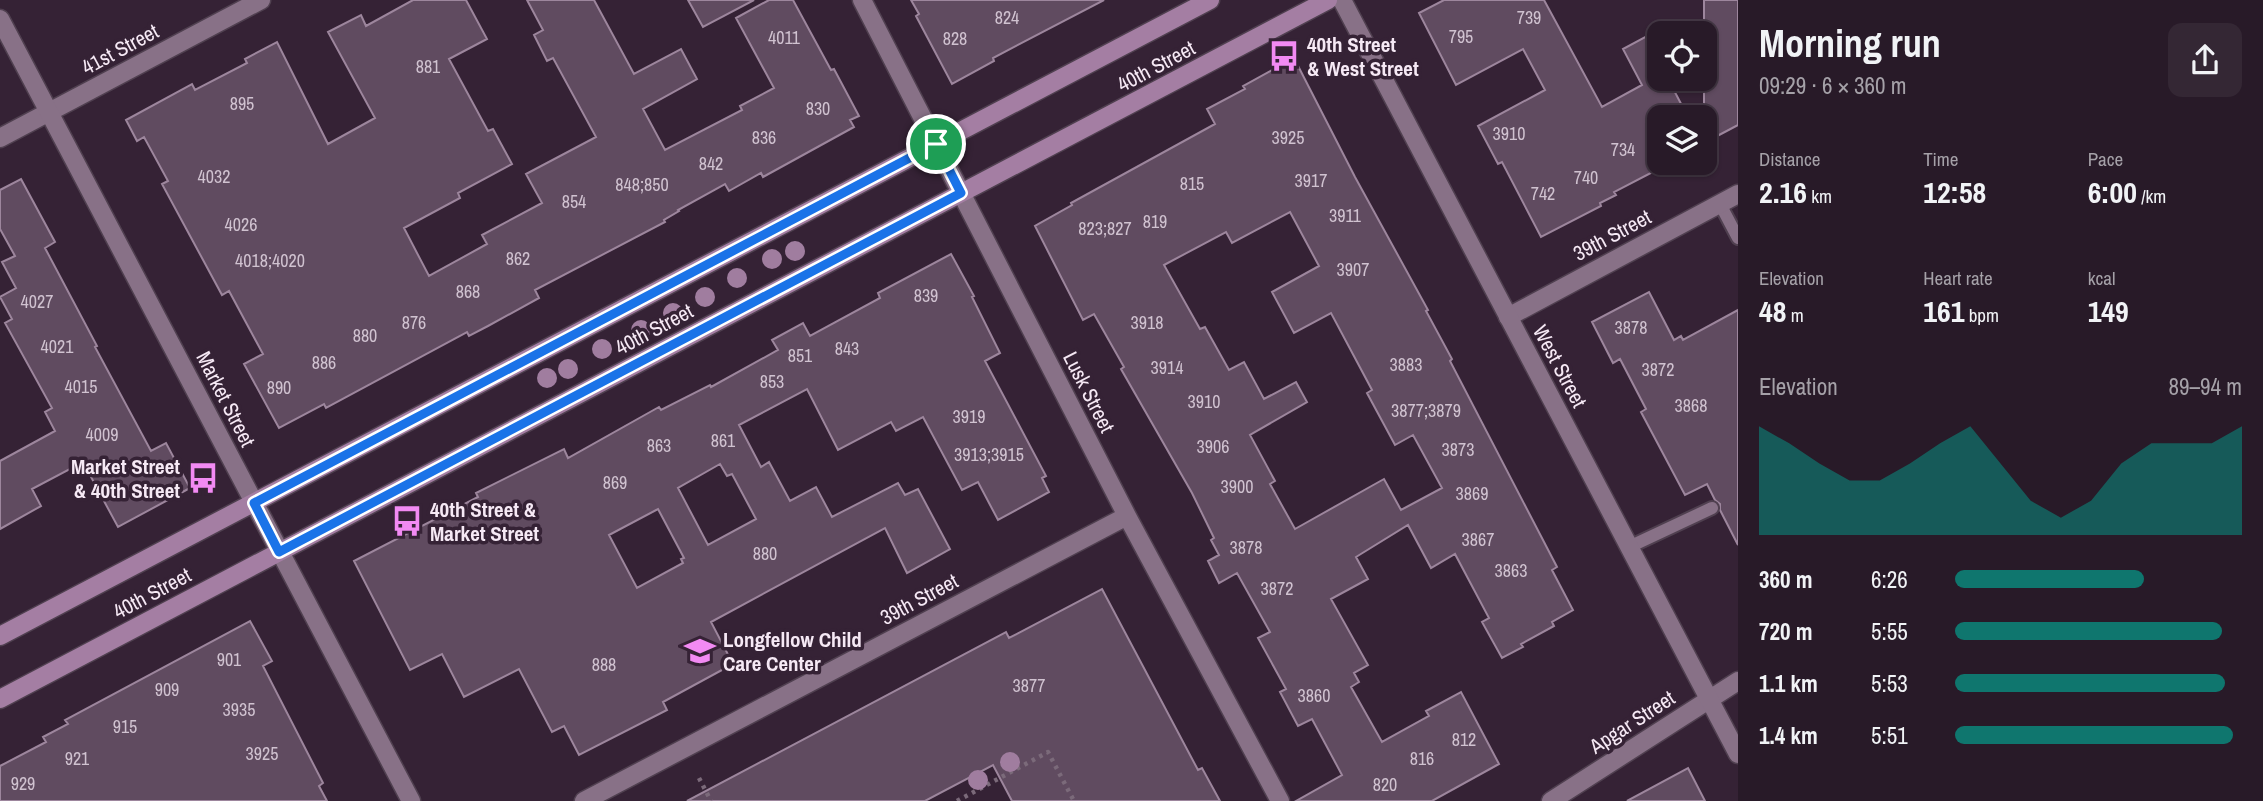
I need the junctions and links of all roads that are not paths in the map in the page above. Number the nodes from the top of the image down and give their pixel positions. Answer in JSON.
{"nodes":[{"id":1,"x":261,"y":0,"type":"edge"},
{"id":2,"x":862,"y":0,"type":"edge"},
{"id":3,"x":1210,"y":0,"type":"edge"},
{"id":4,"x":1328,"y":0,"type":"edge"},
{"id":5,"x":1342,"y":0,"type":"edge"},
{"id":6,"x":0,"y":19,"type":"edge"},
{"id":7,"x":50,"y":113,"type":"junction"},
{"id":8,"x":0,"y":138,"type":"edge"},
{"id":9,"x":936,"y":144,"type":"junction"},
{"id":10,"x":961,"y":193,"type":"junction"},
{"id":11,"x":1738,"y":194,"type":"edge"},
{"id":12,"x":1720,"y":204,"type":"junction"},
{"id":13,"x":1738,"y":238,"type":"edge"},
{"id":14,"x":1508,"y":317,"type":"junction"},
{"id":15,"x":254,"y":503,"type":"junction"},
{"id":16,"x":1712,"y":508,"type":"dead end"},
{"id":17,"x":1127,"y":516,"type":"junction"},
{"id":18,"x":1629,"y":547,"type":"junction"},
{"id":19,"x":279,"y":552,"type":"junction"},
{"id":20,"x":0,"y":636,"type":"edge"},
{"id":21,"x":1738,"y":681,"type":"edge"},
{"id":22,"x":0,"y":699,"type":"edge"},
{"id":23,"x":1709,"y":699,"type":"junction"},
{"id":24,"x":1738,"y":754,"type":"edge"},
{"id":25,"x":411,"y":801,"type":"edge"},
{"id":26,"x":584,"y":801,"type":"edge"},
{"id":27,"x":1280,"y":801,"type":"edge"},
{"id":28,"x":1551,"y":801,"type":"edge"}],
"edges":[{"from":1,"to":7,"type":"street","name":"41st Street"},
{"from":2,"to":9,"type":"street","name":"Lusk Street"},
{"from":3,"to":9,"type":"main road","name":"40th Street"},
{"from":4,"to":10,"type":"main road","name":"40th Street"},
{"from":5,"to":14,"type":"street","name":"West Street"},
{"from":6,"to":7,"type":"street","name":"Market Street"},
{"from":7,"to":8,"type":"street","name":"41st Street"},
{"from":7,"to":15,"type":"street","name":"Market Street"},
{"from":9,"to":10,"type":"street","name":"Lusk Street"},
{"from":9,"to":15,"type":"main road","name":"40th Street"},
{"from":10,"to":17,"type":"street","name":"Lusk Street"},
{"from":10,"to":19,"type":"main road","name":"40th Street"},
{"from":11,"to":12,"type":"street","name":"39th Street"},
{"from":12,"to":13,"type":"lane"},
{"from":12,"to":14,"type":"street","name":"39th Street"},
{"from":14,"to":18,"type":"street","name":"West Street"},
{"from":15,"to":19,"type":"street","name":"Market Street"},
{"from":15,"to":20,"type":"main road","name":"40th Street"},
{"from":16,"to":18,"type":"lane"},
{"from":17,"to":26,"type":"street","name":"39th Street"},
{"from":17,"to":27,"type":"street","name":"Lusk Street"},
{"from":18,"to":23,"type":"street","name":"West Street"},
{"from":19,"to":22,"type":"main road","name":"40th Street"},
{"from":19,"to":25,"type":"street","name":"Market Street"},
{"from":21,"to":23,"type":"street","name":"Apgar Street"},
{"from":23,"to":24,"type":"street","name":"West Street"},
{"from":23,"to":28,"type":"street","name":"Apgar Street"}]}
